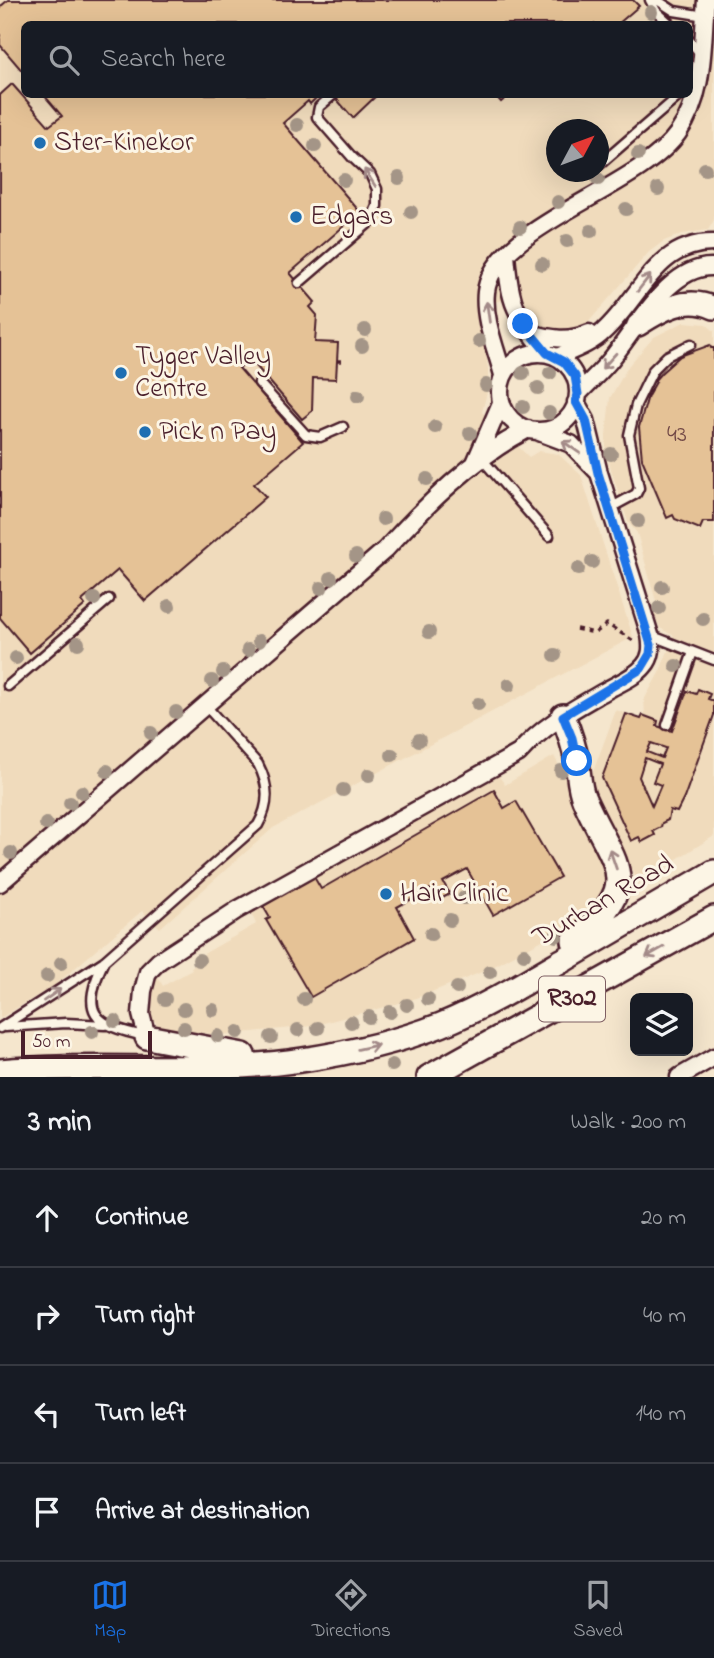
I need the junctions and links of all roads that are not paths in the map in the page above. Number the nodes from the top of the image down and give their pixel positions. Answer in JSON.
{"nodes":[{"id":1,"x":650,"y":0,"type":"edge"},
{"id":2,"x":657,"y":0,"type":"edge"},
{"id":3,"x":705,"y":8,"type":"edge"},
{"id":4,"x":667,"y":21,"type":"edge"},
{"id":5,"x":693,"y":45,"type":"edge"},
{"id":6,"x":701,"y":55,"type":"junction"},
{"id":7,"x":693,"y":93,"type":"edge"},
{"id":8,"x":330,"y":98,"type":"edge"},
{"id":9,"x":683,"y":99,"type":"edge"},
{"id":10,"x":609,"y":157,"type":"edge"},
{"id":11,"x":714,"y":243,"type":"edge"},
{"id":12,"x":506,"y":254,"type":"junction"},
{"id":13,"x":714,"y":267,"type":"edge"},
{"id":14,"x":299,"y":284,"type":"dead end"},
{"id":15,"x":626,"y":306,"type":"junction"},
{"id":16,"x":714,"y":308,"type":"edge"},
{"id":17,"x":638,"y":326,"type":"junction"},
{"id":18,"x":530,"y":332,"type":"junction"},
{"id":19,"x":691,"y":344,"type":"dead end"},
{"id":20,"x":552,"y":355,"type":"junction"},
{"id":21,"x":503,"y":375,"type":"junction"},
{"id":22,"x":259,"y":383,"type":"dead end"},
{"id":23,"x":577,"y":398,"type":"junction"},
{"id":24,"x":501,"y":403,"type":"junction"},
{"id":25,"x":343,"y":427,"type":"dead end"},
{"id":26,"x":532,"y":430,"type":"junction"},
{"id":27,"x":478,"y":462,"type":"junction"},
{"id":28,"x":598,"y":473,"type":"junction"},
{"id":29,"x":610,"y":508,"type":"junction"},
{"id":30,"x":549,"y":536,"type":"dead end"},
{"id":31,"x":109,"y":599,"type":"dead end"},
{"id":32,"x":650,"y":635,"type":"junction"},
{"id":33,"x":693,"y":652,"type":"junction"},
{"id":34,"x":714,"y":660,"type":"edge"},
{"id":35,"x":8,"y":687,"type":"dead end"},
{"id":36,"x":205,"y":705,"type":"junction"},
{"id":37,"x":563,"y":716,"type":"junction"},
{"id":38,"x":667,"y":725,"type":"dead end"},
{"id":39,"x":714,"y":872,"type":"edge"},
{"id":40,"x":0,"y":883,"type":"edge"},
{"id":41,"x":714,"y":918,"type":"edge"},
{"id":42,"x":104,"y":961,"type":"junction"},
{"id":43,"x":523,"y":984,"type":"junction"},
{"id":44,"x":105,"y":1025,"type":"junction"},
{"id":45,"x":1,"y":1028,"type":"edge"},
{"id":46,"x":147,"y":1037,"type":"junction"},
{"id":47,"x":714,"y":1057,"type":"edge"},
{"id":48,"x":301,"y":1060,"type":"junction"},
{"id":49,"x":3,"y":1073,"type":"edge"},
{"id":50,"x":429,"y":1077,"type":"edge"},
{"id":51,"x":679,"y":1077,"type":"edge"}],
"edges":[{"from":1,"to":4,"type":"lane"},
{"from":2,"to":3,"type":"lane"},
{"from":3,"to":6,"type":"street"},
{"from":5,"to":6,"type":"lane"},
{"from":6,"to":7,"type":"street"},
{"from":14,"to":8,"type":"lane","one_way":true},
{"from":9,"to":10,"type":"lane"},
{"from":9,"to":12,"type":"street"},
{"from":15,"to":11,"type":"street","one_way":true},
{"from":12,"to":18,"type":"street"},
{"from":21,"to":12,"type":"street","one_way":true},
{"from":13,"to":17,"type":"street"},
{"from":15,"to":18,"type":"street"},
{"from":15,"to":20,"type":"street"},
{"from":16,"to":17,"type":"main road"},
{"from":17,"to":23,"type":"street","one_way":true},
{"from":18,"to":20,"type":"street"},
{"from":19,"to":29,"type":"lane"},
{"from":20,"to":21,"type":"street"},
{"from":20,"to":23,"type":"street"},
{"from":21,"to":24,"type":"street"},
{"from":22,"to":25,"type":"lane"},
{"from":23,"to":26,"type":"street"},
{"from":23,"to":28,"type":"street"},
{"from":24,"to":26,"type":"street"},
{"from":24,"to":27,"type":"street"},
{"from":26,"to":27,"type":"street"},
{"from":28,"to":26,"type":"street","one_way":true},
{"from":27,"to":30,"type":"lane"},
{"from":27,"to":36,"type":"street"},
{"from":28,"to":29,"type":"street"},
{"from":29,"to":32,"type":"street"},
{"from":31,"to":35,"type":"lane"},
{"from":32,"to":33,"type":"lane"},
{"from":32,"to":37,"type":"street"},
{"from":33,"to":34,"type":"lane"},
{"from":33,"to":38,"type":"lane"},
{"from":36,"to":40,"type":"street"},
{"from":36,"to":42,"type":"lane"},
{"from":43,"to":37,"type":"main road","one_way":true},
{"from":37,"to":46,"type":"street"},
{"from":39,"to":43,"type":"main road","name":"Durban Road","number":"R302"},
{"from":41,"to":50,"type":"main road","number":"R302","one_way":true},
{"from":42,"to":44,"type":"lane"},
{"from":45,"to":42,"type":"lane","one_way":true},
{"from":48,"to":43,"type":"main road","number":"R302","one_way":true},
{"from":44,"to":45,"type":"lane"},
{"from":44,"to":46,"type":"lane"},
{"from":46,"to":48,"type":"main road"},
{"from":47,"to":51,"type":"street"},
{"from":48,"to":49,"type":"main road","number":"R302"}]}
